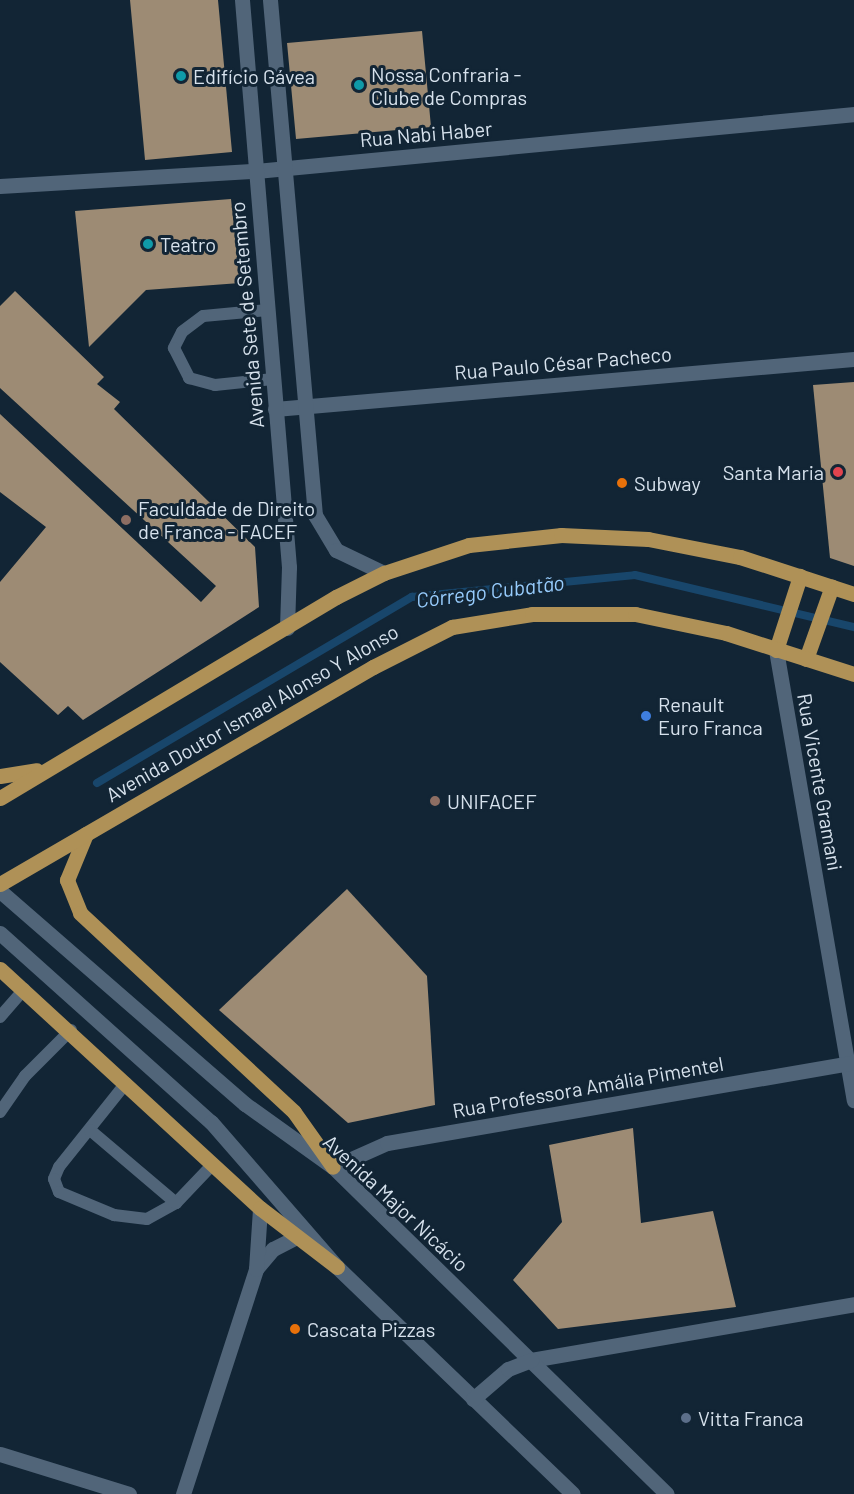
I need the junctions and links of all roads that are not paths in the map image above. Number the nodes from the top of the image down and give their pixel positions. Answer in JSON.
{"nodes":[{"id":1,"x":242,"y":0,"type":"edge"},
{"id":2,"x":270,"y":0,"type":"edge"},
{"id":3,"x":854,"y":114,"type":"edge"},
{"id":4,"x":287,"y":168,"type":"junction"},
{"id":5,"x":256,"y":171,"type":"junction"},
{"id":6,"x":1,"y":187,"type":"edge"},
{"id":7,"x":268,"y":310,"type":"junction"},
{"id":8,"x":854,"y":359,"type":"edge"},
{"id":9,"x":273,"y":379,"type":"junction"},
{"id":10,"x":306,"y":406,"type":"junction"},
{"id":11,"x":275,"y":409,"type":"junction"},
{"id":12,"x":384,"y":573,"type":"junction"},
{"id":13,"x":800,"y":576,"type":"junction"},
{"id":14,"x":832,"y":586,"type":"junction"},
{"id":15,"x":854,"y":594,"type":"edge"},
{"id":16,"x":287,"y":628,"type":"junction"},
{"id":17,"x":776,"y":650,"type":"junction"},
{"id":18,"x":806,"y":659,"type":"junction"},
{"id":19,"x":854,"y":674,"type":"edge"},
{"id":20,"x":49,"y":768,"type":"junction"},
{"id":21,"x":0,"y":776,"type":"edge"},
{"id":22,"x":0,"y":798,"type":"edge"},
{"id":23,"x":87,"y":832,"type":"junction"},
{"id":24,"x":0,"y":884,"type":"edge"},
{"id":25,"x":0,"y":891,"type":"edge"},
{"id":26,"x":0,"y":933,"type":"edge"},
{"id":27,"x":0,"y":969,"type":"edge"},
{"id":28,"x":24,"y":989,"type":"junction"},
{"id":29,"x":0,"y":1017,"type":"edge"},
{"id":30,"x":71,"y":1030,"type":"junction"},
{"id":31,"x":851,"y":1062,"type":"edge"},
{"id":32,"x":126,"y":1083,"type":"junction"},
{"id":33,"x":854,"y":1100,"type":"edge"},
{"id":34,"x":0,"y":1112,"type":"edge"},
{"id":35,"x":90,"y":1130,"type":"junction"},
{"id":36,"x":212,"y":1165,"type":"junction"},
{"id":37,"x":333,"y":1167,"type":"junction"},
{"id":38,"x":176,"y":1203,"type":"junction"},
{"id":39,"x":260,"y":1208,"type":"junction"},
{"id":40,"x":295,"y":1238,"type":"junction"},
{"id":41,"x":337,"y":1267,"type":"junction"},
{"id":42,"x":256,"y":1269,"type":"junction"},
{"id":43,"x":854,"y":1304,"type":"edge"},
{"id":44,"x":531,"y":1360,"type":"junction"},
{"id":45,"x":473,"y":1399,"type":"junction"},
{"id":46,"x":0,"y":1454,"type":"edge"},
{"id":47,"x":129,"y":1494,"type":"edge"},
{"id":48,"x":183,"y":1494,"type":"edge"},
{"id":49,"x":573,"y":1494,"type":"edge"},
{"id":50,"x":667,"y":1494,"type":"edge"}],
"edges":[{"from":1,"to":5,"type":"street","name":"Avenida Sete de Setembro"},
{"from":2,"to":4,"type":"street"},
{"from":3,"to":4,"type":"street","name":"Rua Nabi Haber"},
{"from":4,"to":5,"type":"street","name":"Rua Nabi Haber"},
{"from":4,"to":10,"type":"street"},
{"from":5,"to":6,"type":"street","name":"Rua Nabi Haber"},
{"from":5,"to":7,"type":"street","name":"Avenida Sete de Setembro"},
{"from":7,"to":9,"type":"street","name":"Avenida Sete de Setembro"},
{"from":7,"to":9,"type":"lane"},
{"from":8,"to":10,"type":"street","name":"Rua Paulo César Pacheco"},
{"from":9,"to":11,"type":"street","name":"Avenida Sete de Setembro"},
{"from":10,"to":11,"type":"street","name":"Rua Paulo César Pacheco"},
{"from":10,"to":12,"type":"street"},
{"from":11,"to":16,"type":"street","name":"Avenida Sete de Setembro"},
{"from":12,"to":13,"type":"main road"},
{"from":12,"to":16,"type":"main road"},
{"from":13,"to":14,"type":"main road"},
{"from":13,"to":17,"type":"main road"},
{"from":14,"to":15,"type":"main road"},
{"from":14,"to":18,"type":"main road"},
{"from":16,"to":20,"type":"main road"},
{"from":17,"to":18,"type":"main road","name":"Avenida Doutor Ismael Alonso Y Alonso"},
{"from":17,"to":23,"type":"main road","name":"Avenida Doutor Ismael Alonso Y Alonso"},
{"from":17,"to":31,"type":"street","name":"Rua Vicente Gramani"},
{"from":18,"to":19,"type":"main road","name":"Avenida Doutor Ismael Alonso Y Alonso"},
{"from":20,"to":21,"type":"main road"},
{"from":20,"to":22,"type":"main road"},
{"from":23,"to":24,"type":"main road","name":"Avenida Doutor Ismael Alonso Y Alonso"},
{"from":23,"to":37,"type":"main road"},
{"from":25,"to":37,"type":"street","name":"Avenida Major Nicácio"},
{"from":26,"to":41,"type":"street"},
{"from":27,"to":28,"type":"main road"},
{"from":28,"to":29,"type":"lane"},
{"from":28,"to":30,"type":"main road"},
{"from":30,"to":32,"type":"main road"},
{"from":30,"to":34,"type":"lane"},
{"from":31,"to":33,"type":"street","name":"Rua Vicente Gramani"},
{"from":31,"to":37,"type":"street","name":"Rua Professora Amália Pimentel"},
{"from":32,"to":35,"type":"lane"},
{"from":32,"to":36,"type":"main road"},
{"from":35,"to":38,"type":"lane"},
{"from":35,"to":38,"type":"lane"},
{"from":36,"to":38,"type":"lane"},
{"from":36,"to":39,"type":"main road"},
{"from":37,"to":44,"type":"street","name":"Avenida Major Nicácio"},
{"from":39,"to":40,"type":"main road"},
{"from":39,"to":42,"type":"street"},
{"from":40,"to":41,"type":"main road"},
{"from":40,"to":42,"type":"street"},
{"from":41,"to":45,"type":"street"},
{"from":42,"to":48,"type":"street"},
{"from":43,"to":44,"type":"street"},
{"from":44,"to":45,"type":"street"},
{"from":44,"to":50,"type":"street","name":"Avenida Major Nicácio"},
{"from":45,"to":49,"type":"street"},
{"from":46,"to":47,"type":"street"}]}
